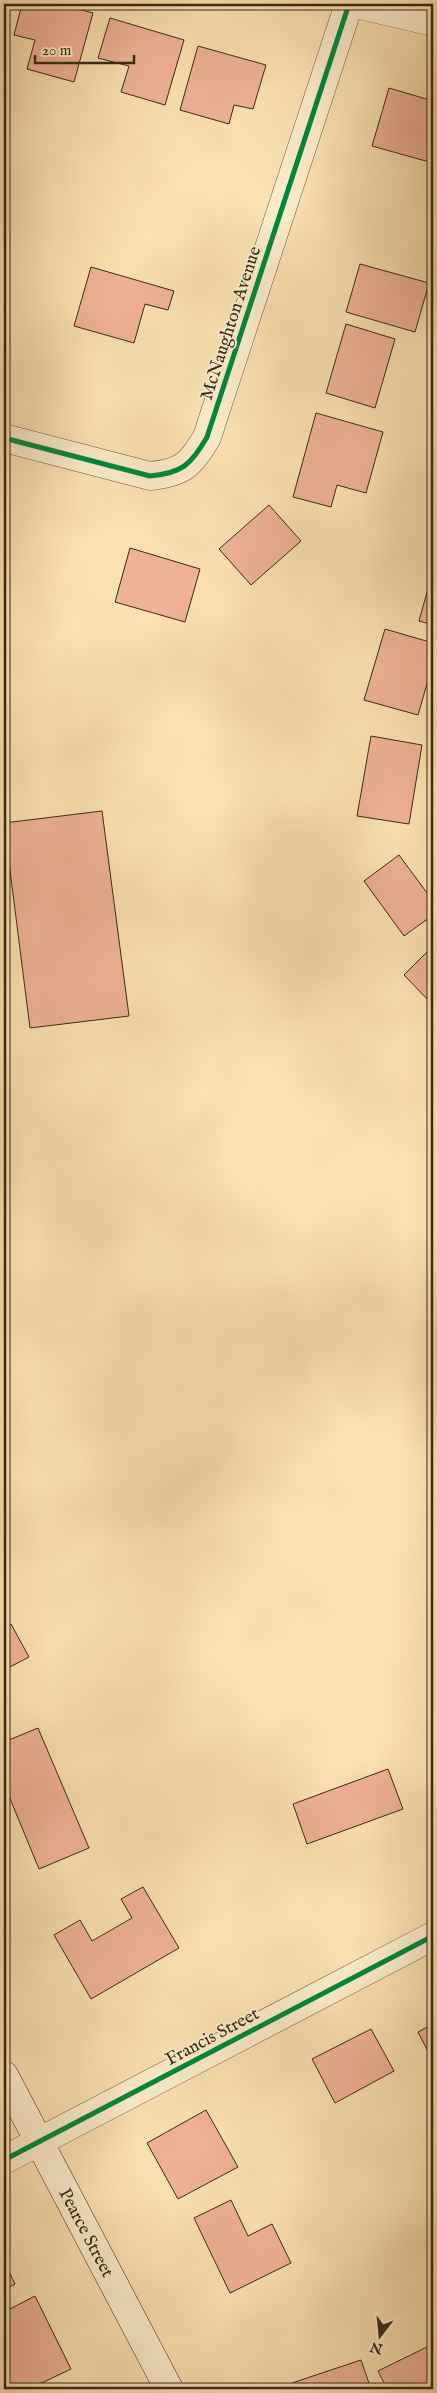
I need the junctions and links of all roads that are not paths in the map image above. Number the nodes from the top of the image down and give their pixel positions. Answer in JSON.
{"nodes":[{"id":1,"x":349,"y":4,"type":"edge"},
{"id":2,"x":356,"y":4,"type":"edge"},
{"id":3,"x":433,"y":22,"type":"edge"},
{"id":4,"x":4,"y":438,"type":"edge"},
{"id":5,"x":433,"y":1936,"type":"edge"},
{"id":6,"x":4,"y":2075,"type":"edge"},
{"id":7,"x":38,"y":2143,"type":"junction"},
{"id":8,"x":4,"y":2160,"type":"edge"},
{"id":9,"x":169,"y":2389,"type":"edge"}],
"edges":[{"from":1,"to":4,"type":"street","name":"McNaughton Avenue"},
{"from":2,"to":3,"type":"street"},
{"from":5,"to":7,"type":"street","name":"Francis Street"},
{"from":6,"to":7,"type":"street","name":"Pearce Street"},
{"from":7,"to":8,"type":"street","name":"Francis Street"},
{"from":7,"to":9,"type":"street","name":"Pearce Street"}]}
